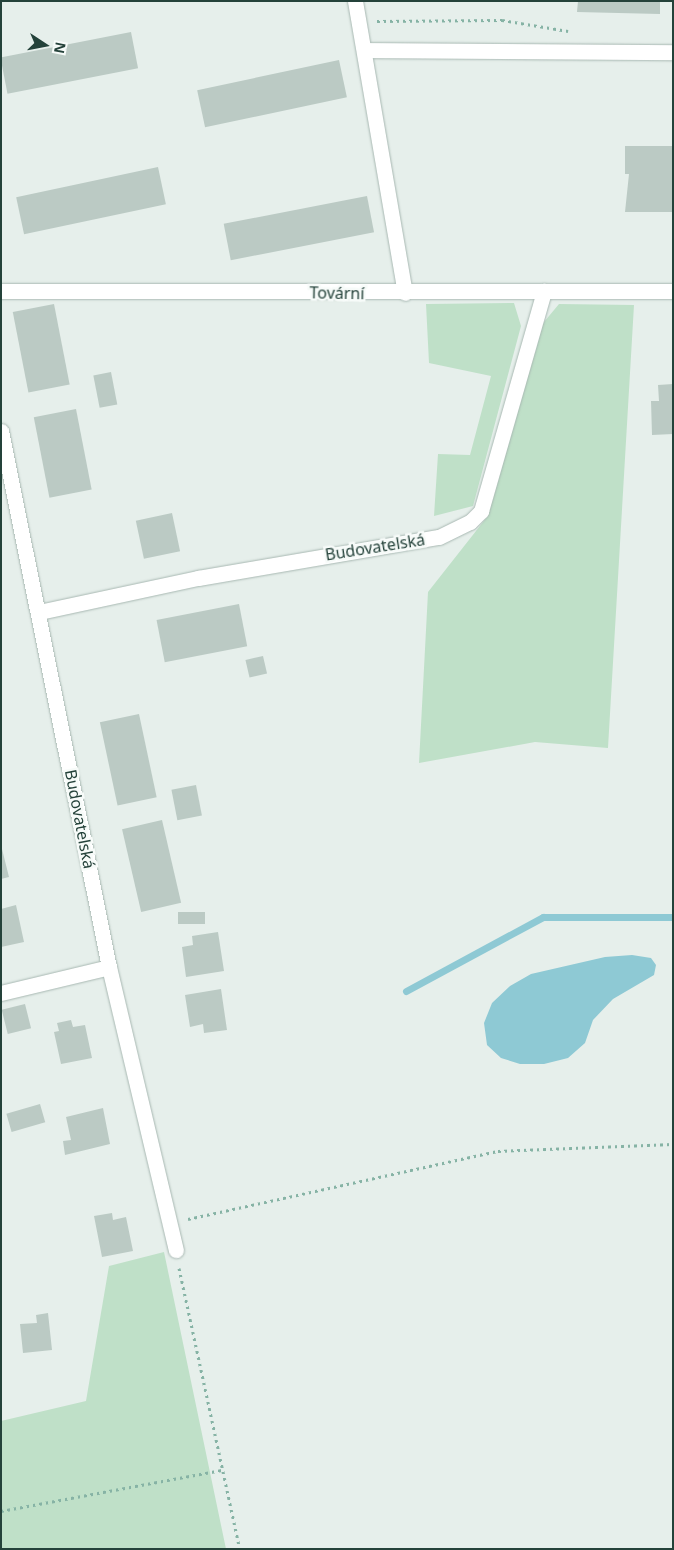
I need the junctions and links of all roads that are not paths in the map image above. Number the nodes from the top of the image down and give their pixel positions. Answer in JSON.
{"nodes":[{"id":1,"x":355,"y":1,"type":"edge"},
{"id":2,"x":365,"y":50,"type":"junction"},
{"id":3,"x":673,"y":52,"type":"edge"},
{"id":4,"x":1,"y":291,"type":"edge"},
{"id":5,"x":673,"y":291,"type":"edge"},
{"id":6,"x":544,"y":292,"type":"junction"},
{"id":7,"x":405,"y":293,"type":"junction"},
{"id":8,"x":1,"y":431,"type":"edge"},
{"id":9,"x":39,"y":612,"type":"junction"},
{"id":10,"x":109,"y":967,"type":"junction"},
{"id":11,"x":1,"y":993,"type":"edge"},
{"id":12,"x":176,"y":1250,"type":"road end"}],
"edges":[{"from":1,"to":2,"type":"street"},
{"from":2,"to":3,"type":"street"},
{"from":2,"to":7,"type":"street"},
{"from":4,"to":7,"type":"street","name":"Tovární"},
{"from":5,"to":6,"type":"street","name":"Tovární"},
{"from":6,"to":7,"type":"street","name":"Tovární"},
{"from":6,"to":9,"type":"street","name":"Budovatelská"},
{"from":8,"to":9,"type":"street","name":"Budovatelská"},
{"from":9,"to":10,"type":"street","name":"Budovatelská"},
{"from":10,"to":11,"type":"street"},
{"from":10,"to":12,"type":"street","name":"Budovatelská"}]}
